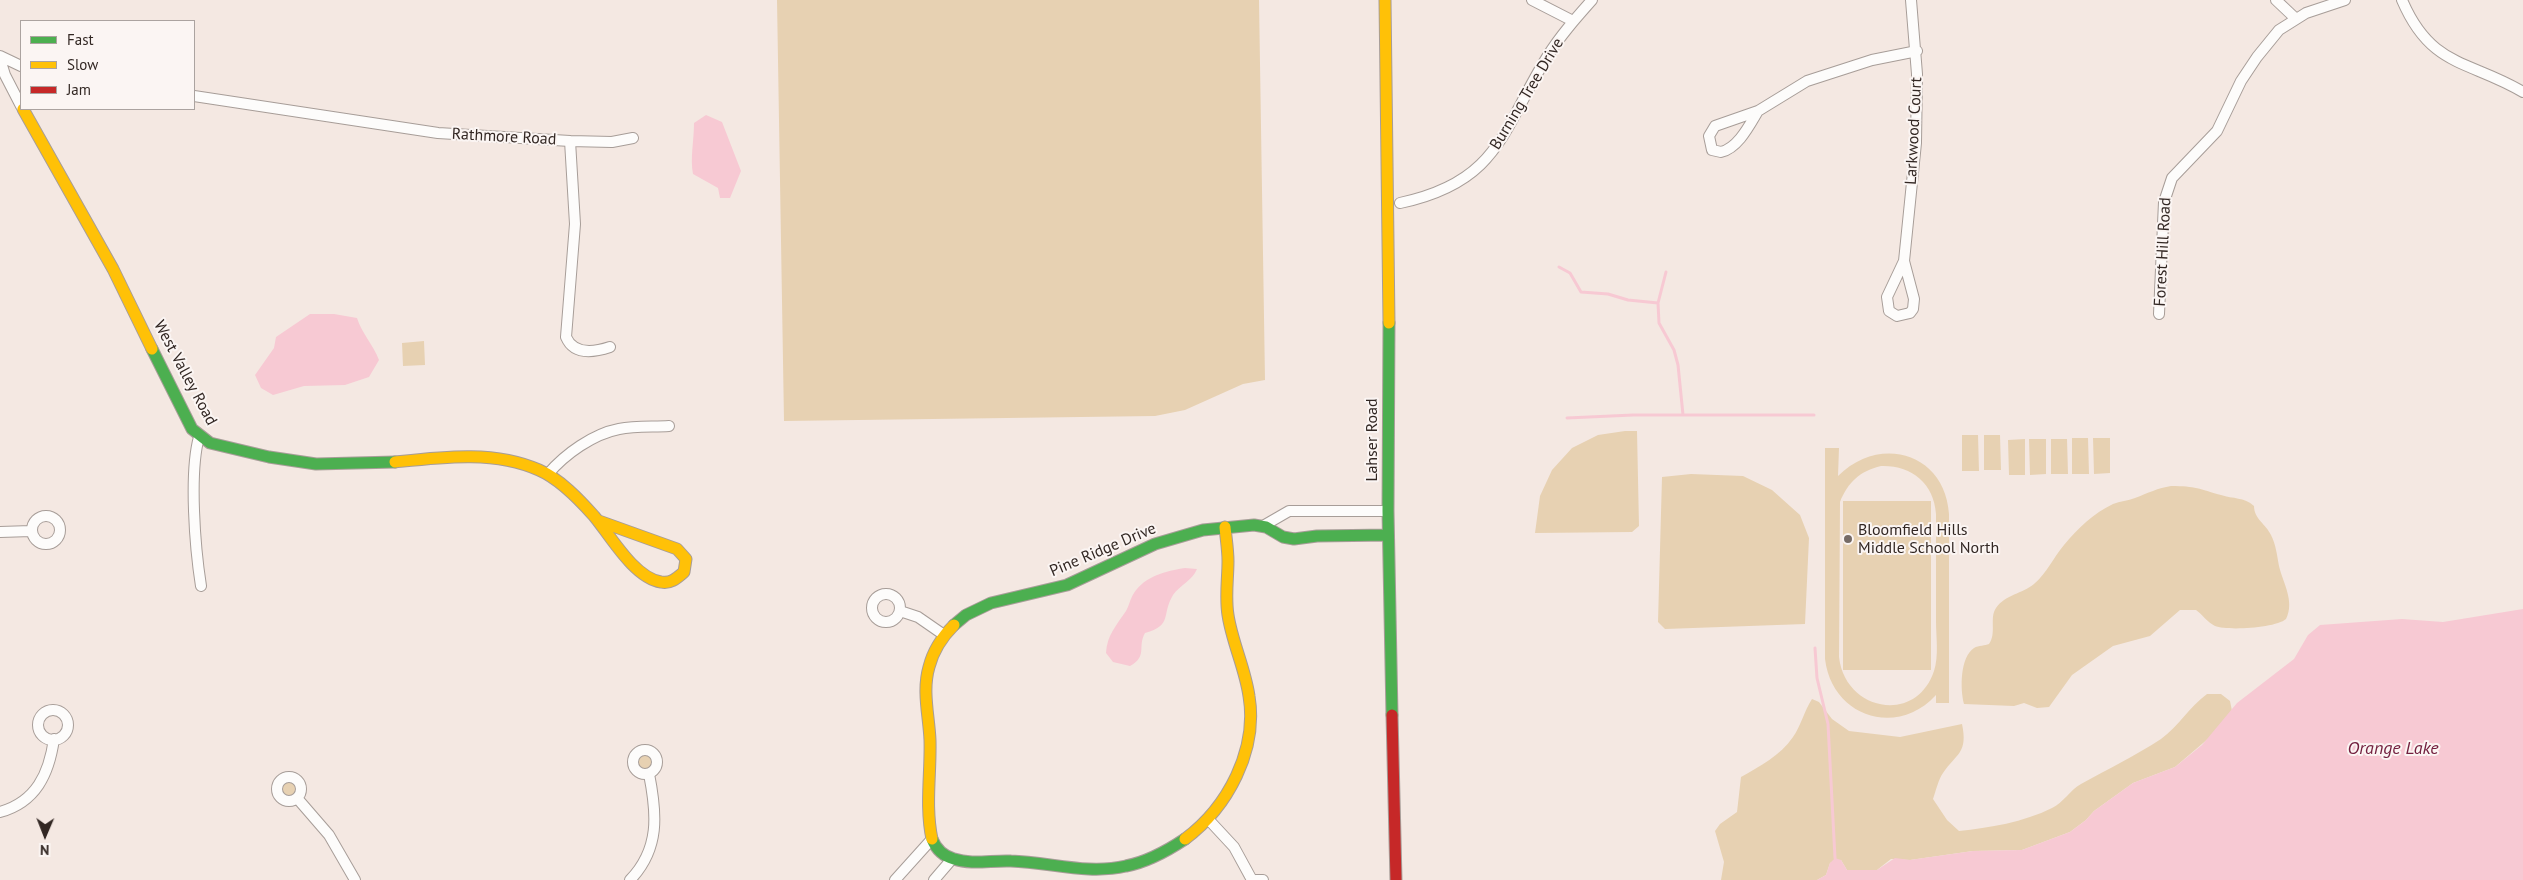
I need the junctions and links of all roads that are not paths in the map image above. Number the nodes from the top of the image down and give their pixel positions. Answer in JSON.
{"nodes":[{"id":1,"x":1385,"y":0,"type":"edge"},
{"id":2,"x":1532,"y":0,"type":"edge"},
{"id":3,"x":1592,"y":0,"type":"edge"},
{"id":4,"x":1911,"y":0,"type":"edge"},
{"id":5,"x":2276,"y":0,"type":"edge"},
{"id":6,"x":2345,"y":0,"type":"edge"},
{"id":7,"x":2402,"y":0,"type":"edge"},
{"id":8,"x":2295,"y":18,"type":"junction"},
{"id":9,"x":1573,"y":21,"type":"junction"},
{"id":10,"x":1916,"y":51,"type":"junction"},
{"id":11,"x":0,"y":57,"type":"edge"},
{"id":12,"x":20,"y":66,"type":"edge"},
{"id":13,"x":2523,"y":92,"type":"edge"},
{"id":14,"x":195,"y":96,"type":"edge"},
{"id":15,"x":20,"y":103,"type":"edge"},
{"id":16,"x":24,"y":110,"type":"edge"},
{"id":17,"x":1758,"y":111,"type":"junction"},
{"id":18,"x":633,"y":138,"type":"dead end"},
{"id":19,"x":570,"y":141,"type":"junction"},
{"id":20,"x":1400,"y":203,"type":"dead end"},
{"id":21,"x":1904,"y":261,"type":"junction"},
{"id":22,"x":2160,"y":314,"type":"dead end"},
{"id":23,"x":610,"y":347,"type":"dead end"},
{"id":24,"x":669,"y":426,"type":"dead end"},
{"id":25,"x":199,"y":437,"type":"junction"},
{"id":26,"x":548,"y":474,"type":"junction"},
{"id":27,"x":1388,"y":511,"type":"junction"},
{"id":28,"x":599,"y":522,"type":"junction"},
{"id":29,"x":1262,"y":526,"type":"junction"},
{"id":30,"x":1226,"y":527,"type":"junction"},
{"id":31,"x":31,"y":531,"type":"dead end"},
{"id":32,"x":0,"y":532,"type":"edge"},
{"id":33,"x":1388,"y":535,"type":"junction"},
{"id":34,"x":201,"y":586,"type":"dead end"},
{"id":35,"x":900,"y":611,"type":"dead end"},
{"id":36,"x":944,"y":635,"type":"junction"},
{"id":37,"x":54,"y":739,"type":"dead end"},
{"id":38,"x":648,"y":774,"type":"dead end"},
{"id":39,"x":298,"y":798,"type":"dead end"},
{"id":40,"x":0,"y":812,"type":"edge"},
{"id":41,"x":1208,"y":819,"type":"junction"},
{"id":42,"x":931,"y":840,"type":"junction"},
{"id":43,"x":952,"y":859,"type":"junction"},
{"id":44,"x":355,"y":880,"type":"edge"},
{"id":45,"x":630,"y":880,"type":"edge"},
{"id":46,"x":895,"y":880,"type":"edge"},
{"id":47,"x":934,"y":880,"type":"edge"},
{"id":48,"x":1252,"y":880,"type":"edge"},
{"id":49,"x":1256,"y":880,"type":"edge"},
{"id":50,"x":1263,"y":880,"type":"edge"},
{"id":51,"x":1396,"y":880,"type":"edge"}],
"edges":[{"from":1,"to":27,"type":"street","name":"Lahser Road"},
{"from":2,"to":9,"type":"street"},
{"from":3,"to":9,"type":"street","name":"Burning Tree Drive"},
{"from":4,"to":10,"type":"street","name":"Larkwood Court"},
{"from":5,"to":8,"type":"street"},
{"from":6,"to":8,"type":"street","name":"Forest Hill Road"},
{"from":7,"to":13,"type":"street"},
{"from":8,"to":22,"type":"street","name":"Forest Hill Road"},
{"from":9,"to":20,"type":"street","name":"Burning Tree Drive"},
{"from":10,"to":17,"type":"street"},
{"from":10,"to":21,"type":"street","name":"Larkwood Court"},
{"from":11,"to":12,"type":"street"},
{"from":11,"to":15,"type":"street","name":"West Valley Road"},
{"from":14,"to":19,"type":"street","name":"Rathmore Road"},
{"from":16,"to":25,"type":"street","name":"West Valley Road"},
{"from":17,"to":17,"type":"street"},
{"from":18,"to":19,"type":"street"},
{"from":19,"to":23,"type":"street","name":"Rathmore Road"},
{"from":21,"to":21,"type":"street","name":"Larkwood Court"},
{"from":24,"to":26,"type":"street"},
{"from":25,"to":26,"type":"street","name":"West Valley Road"},
{"from":25,"to":34,"type":"street"},
{"from":26,"to":28,"type":"street","name":"West Valley Road"},
{"from":27,"to":29,"type":"street","name":"Pine Ridge Drive"},
{"from":27,"to":33,"type":"street","name":"Lahser Road"},
{"from":28,"to":28,"type":"street","name":"West Valley Road"},
{"from":29,"to":30,"type":"street","name":"Pine Ridge Drive"},
{"from":29,"to":33,"type":"street","name":"Pine Ridge Drive"},
{"from":30,"to":36,"type":"street","name":"Pine Ridge Drive"},
{"from":30,"to":41,"type":"street"},
{"from":31,"to":32,"type":"street"},
{"from":33,"to":51,"type":"street","name":"Lahser Road"},
{"from":35,"to":36,"type":"street"},
{"from":36,"to":42,"type":"street","name":"Pine Ridge Drive"},
{"from":37,"to":40,"type":"street"},
{"from":38,"to":45,"type":"street"},
{"from":39,"to":44,"type":"street"},
{"from":41,"to":43,"type":"street"},
{"from":41,"to":48,"type":"street"},
{"from":42,"to":43,"type":"street"},
{"from":42,"to":46,"type":"street"},
{"from":43,"to":47,"type":"street"},
{"from":49,"to":50,"type":"street"}]}
